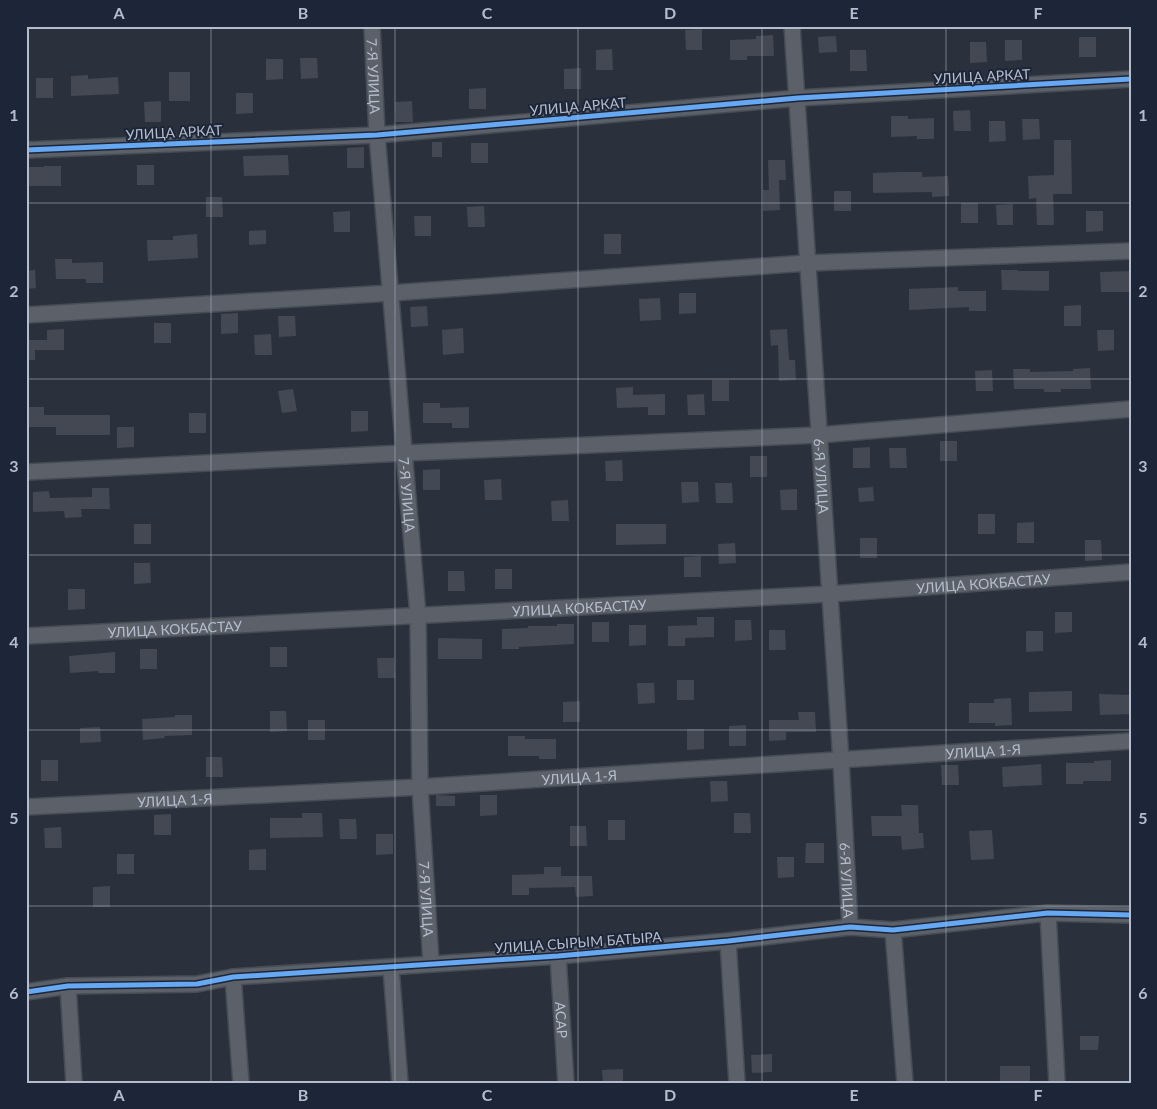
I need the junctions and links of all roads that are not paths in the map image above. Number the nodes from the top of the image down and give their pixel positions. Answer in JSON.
{"nodes":[{"id":1,"x":372,"y":26,"type":"edge"},
{"id":2,"x":792,"y":26,"type":"edge"},
{"id":3,"x":1131,"y":79,"type":"edge"},
{"id":4,"x":798,"y":98,"type":"junction"},
{"id":5,"x":377,"y":135,"type":"junction"},
{"id":6,"x":26,"y":150,"type":"edge"},
{"id":7,"x":1131,"y":251,"type":"edge"},
{"id":8,"x":807,"y":263,"type":"junction"},
{"id":9,"x":391,"y":293,"type":"junction"},
{"id":10,"x":26,"y":315,"type":"edge"},
{"id":11,"x":1131,"y":409,"type":"edge"},
{"id":12,"x":819,"y":435,"type":"junction"},
{"id":13,"x":404,"y":453,"type":"junction"},
{"id":14,"x":26,"y":472,"type":"edge"},
{"id":15,"x":1131,"y":572,"type":"edge"},
{"id":16,"x":830,"y":594,"type":"junction"},
{"id":17,"x":418,"y":615,"type":"junction"},
{"id":18,"x":26,"y":636,"type":"edge"},
{"id":19,"x":1131,"y":741,"type":"edge"},
{"id":20,"x":841,"y":761,"type":"junction"},
{"id":21,"x":420,"y":787,"type":"junction"},
{"id":22,"x":26,"y":807,"type":"edge"},
{"id":23,"x":1048,"y":913,"type":"junction"},
{"id":24,"x":1131,"y":915,"type":"edge"},
{"id":25,"x":850,"y":927,"type":"junction"},
{"id":26,"x":893,"y":930,"type":"junction"},
{"id":27,"x":728,"y":941,"type":"junction"},
{"id":28,"x":558,"y":956,"type":"junction"},
{"id":29,"x":431,"y":963,"type":"junction"},
{"id":30,"x":391,"y":968,"type":"junction"},
{"id":31,"x":233,"y":977,"type":"junction"},
{"id":32,"x":68,"y":986,"type":"junction"},
{"id":33,"x":26,"y":992,"type":"edge"},
{"id":34,"x":74,"y":1083,"type":"edge"},
{"id":35,"x":241,"y":1083,"type":"edge"},
{"id":36,"x":400,"y":1083,"type":"edge"},
{"id":37,"x":566,"y":1083,"type":"edge"},
{"id":38,"x":737,"y":1083,"type":"edge"},
{"id":39,"x":905,"y":1083,"type":"edge"},
{"id":40,"x":1057,"y":1083,"type":"edge"}],
"edges":[{"from":1,"to":5,"type":"street","name":"7-Я УЛИЦА"},
{"from":2,"to":4,"type":"street","name":"6-Я УЛИЦА"},
{"from":3,"to":4,"type":"street","name":"УЛИЦА АРКАТ"},
{"from":4,"to":5,"type":"street","name":"УЛИЦА АРКАТ"},
{"from":4,"to":8,"type":"street","name":"6-Я УЛИЦА"},
{"from":5,"to":6,"type":"street","name":"УЛИЦА АРКАТ"},
{"from":5,"to":9,"type":"street","name":"7-Я УЛИЦА"},
{"from":7,"to":8,"type":"street"},
{"from":8,"to":9,"type":"street"},
{"from":8,"to":12,"type":"street","name":"6-Я УЛИЦА"},
{"from":9,"to":10,"type":"street"},
{"from":9,"to":13,"type":"street","name":"7-Я УЛИЦА"},
{"from":11,"to":12,"type":"street"},
{"from":12,"to":13,"type":"street"},
{"from":12,"to":16,"type":"street","name":"6-Я УЛИЦА"},
{"from":13,"to":14,"type":"street"},
{"from":13,"to":17,"type":"street","name":"7-Я УЛИЦА"},
{"from":15,"to":16,"type":"street","name":"УЛИЦА КОКБАСТАУ"},
{"from":16,"to":17,"type":"street","name":"УЛИЦА КОКБАСТАУ"},
{"from":16,"to":20,"type":"street","name":"6-Я УЛИЦА"},
{"from":17,"to":18,"type":"street","name":"УЛИЦА КОКБАСТАУ"},
{"from":17,"to":21,"type":"street","name":"7-Я УЛИЦА"},
{"from":19,"to":20,"type":"street","name":"УЛИЦА 1-Я"},
{"from":20,"to":21,"type":"street","name":"УЛИЦА 1-Я"},
{"from":20,"to":25,"type":"street","name":"6-Я УЛИЦА"},
{"from":21,"to":22,"type":"street","name":"УЛИЦА 1-Я"},
{"from":21,"to":29,"type":"street","name":"7-Я УЛИЦА"},
{"from":23,"to":24,"type":"street","name":"УЛИЦА СЫРЫМ БАТЫРА"},
{"from":23,"to":26,"type":"street","name":"УЛИЦА СЫРЫМ БАТЫРА"},
{"from":23,"to":40,"type":"street"},
{"from":25,"to":26,"type":"street","name":"УЛИЦА СЫРЫМ БАТЫРА"},
{"from":25,"to":27,"type":"street","name":"УЛИЦА СЫРЫМ БАТЫРА"},
{"from":26,"to":39,"type":"street"},
{"from":27,"to":28,"type":"street","name":"УЛИЦА СЫРЫМ БАТЫРА"},
{"from":27,"to":38,"type":"street"},
{"from":28,"to":29,"type":"street","name":"УЛИЦА СЫРЫМ БАТЫРА"},
{"from":28,"to":37,"type":"street","name":"АСАР"},
{"from":29,"to":30,"type":"street","name":"УЛИЦА СЫРЫМ БАТЫРА"},
{"from":30,"to":31,"type":"street","name":"УЛИЦА СЫРЫМ БАТЫРА"},
{"from":30,"to":36,"type":"street"},
{"from":31,"to":32,"type":"street","name":"УЛИЦА СЫРЫМ БАТЫРА"},
{"from":31,"to":35,"type":"street"},
{"from":32,"to":33,"type":"street","name":"УЛИЦА СЫРЫМ БАТЫРА"},
{"from":32,"to":34,"type":"street"}]}
